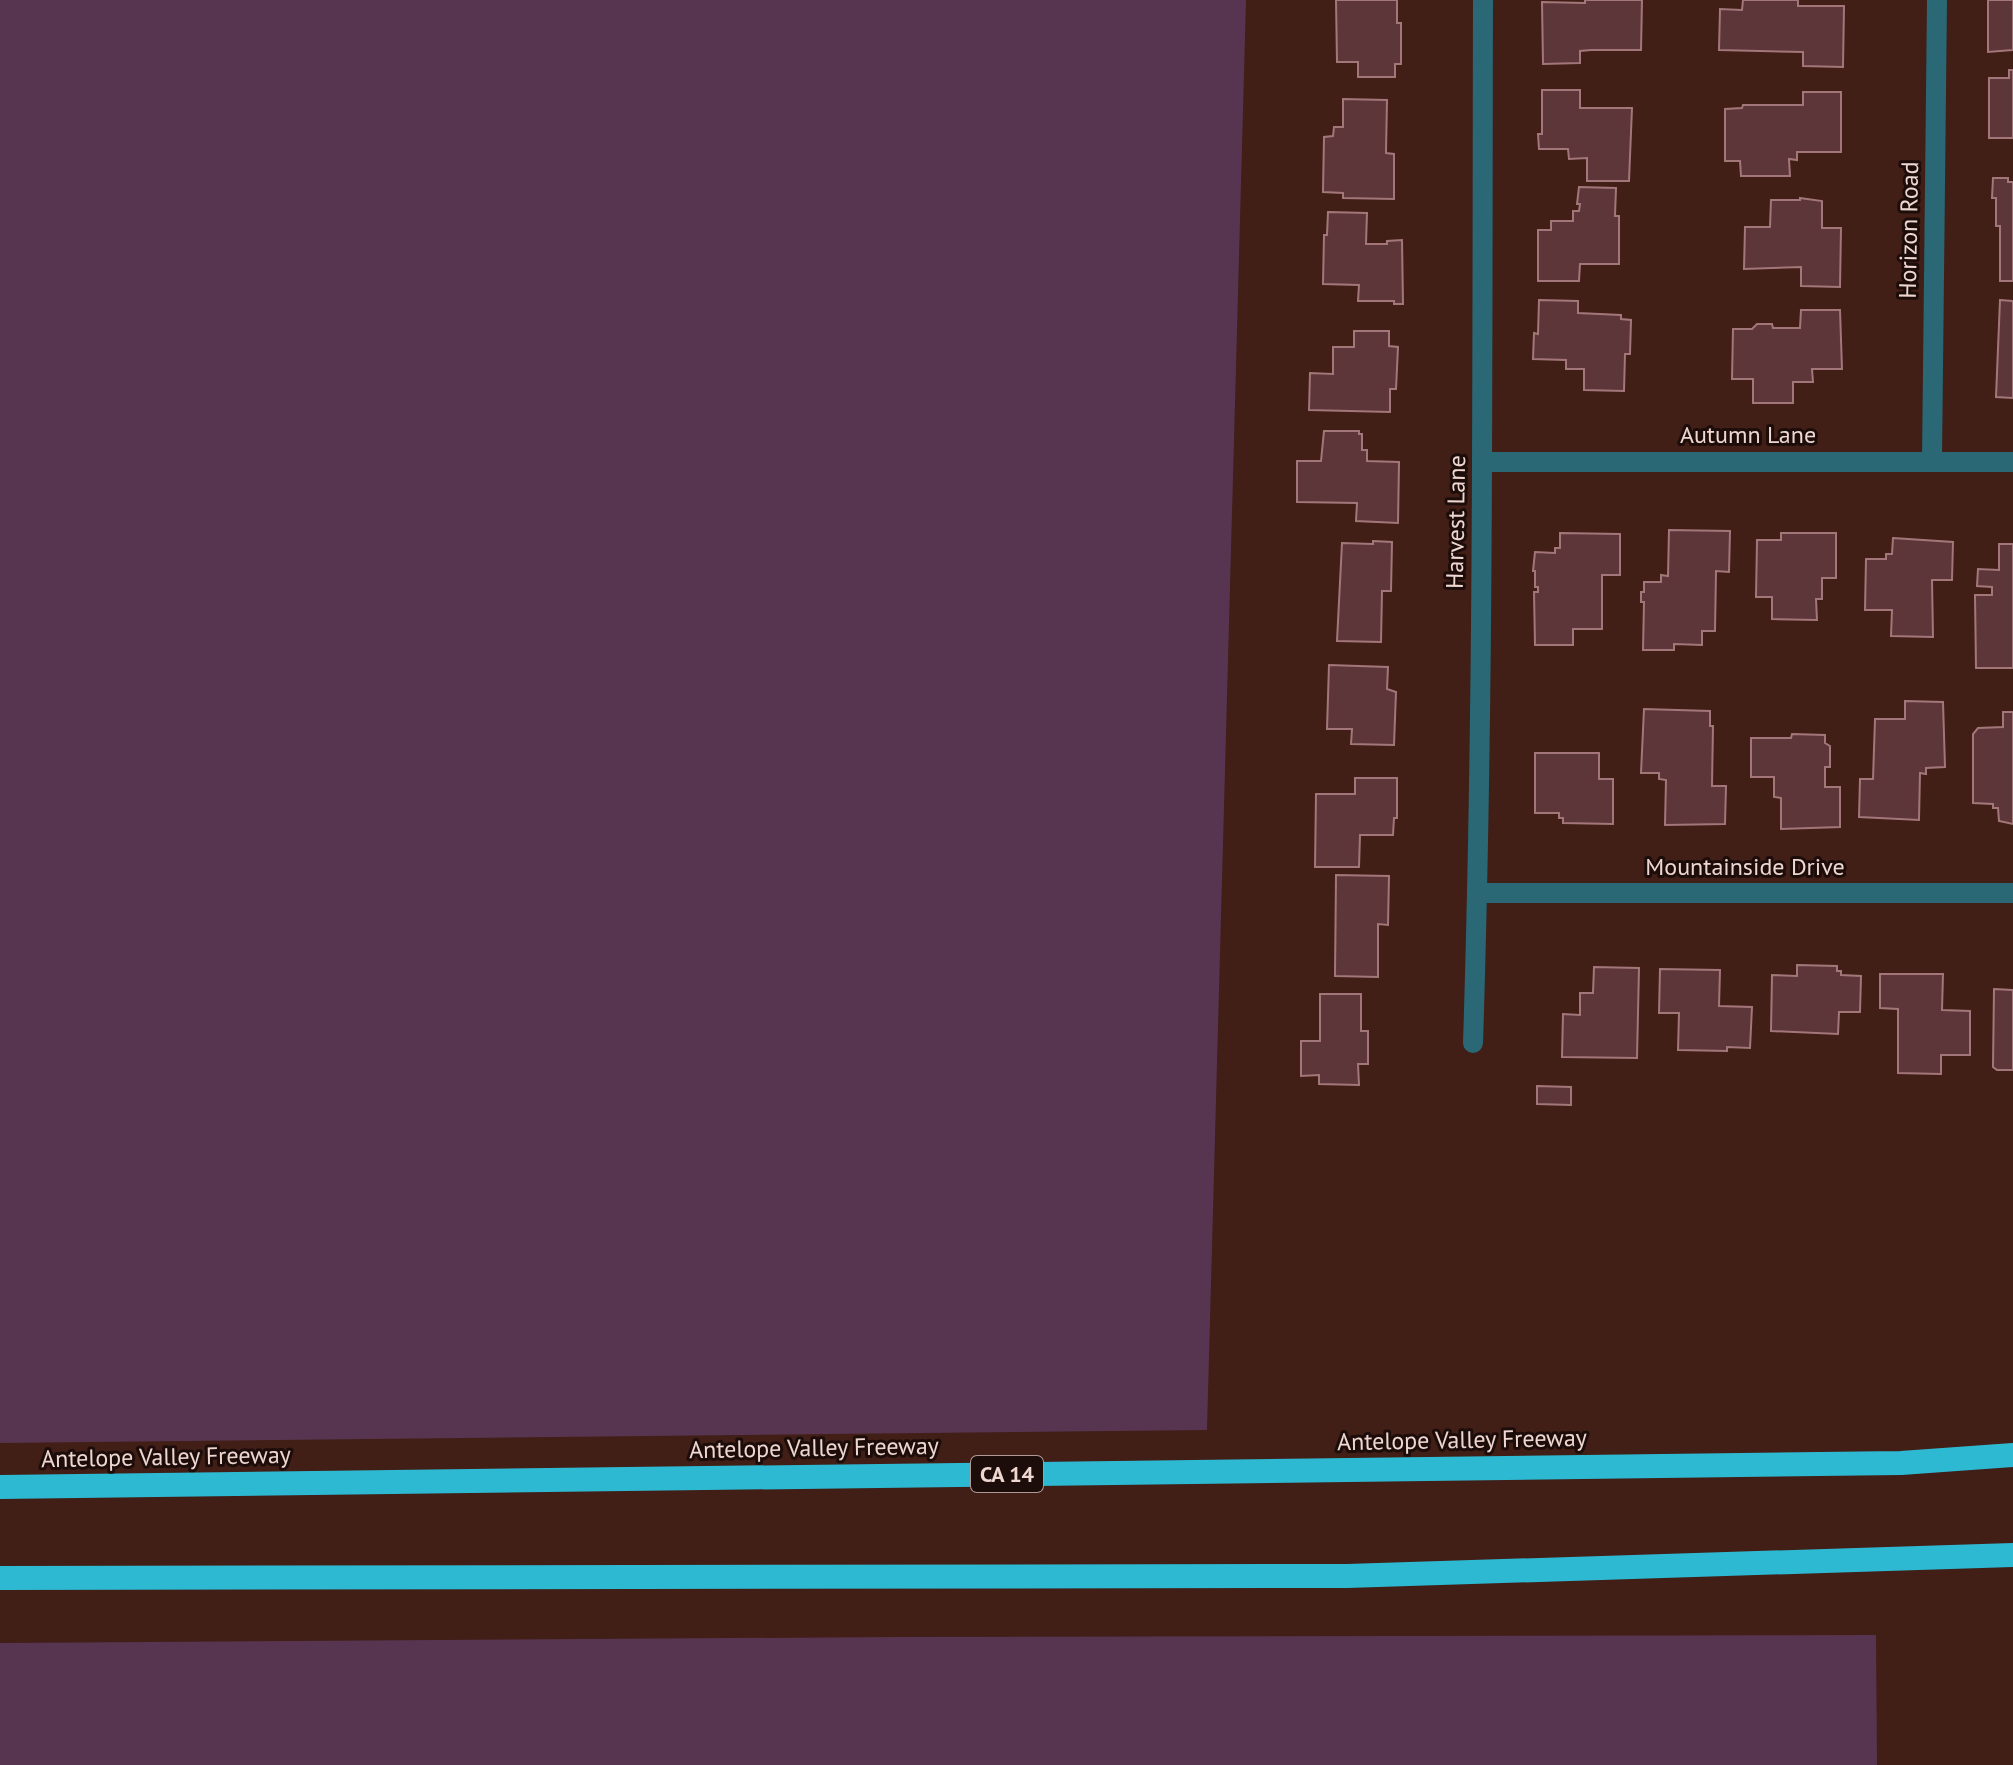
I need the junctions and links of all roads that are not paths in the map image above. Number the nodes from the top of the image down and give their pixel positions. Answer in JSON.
{"nodes":[{"id":1,"x":1483,"y":0,"type":"edge"},
{"id":2,"x":1937,"y":0,"type":"edge"},
{"id":3,"x":1932,"y":460,"type":"junction"},
{"id":4,"x":1482,"y":462,"type":"junction"},
{"id":5,"x":2013,"y":462,"type":"edge"},
{"id":6,"x":1478,"y":893,"type":"junction"},
{"id":7,"x":2013,"y":893,"type":"edge"},
{"id":8,"x":1473,"y":1043,"type":"dead end"},
{"id":9,"x":2013,"y":1455,"type":"edge"},
{"id":10,"x":0,"y":1487,"type":"edge"},
{"id":11,"x":2013,"y":1555,"type":"edge"},
{"id":12,"x":0,"y":1578,"type":"edge"}],
"edges":[{"from":1,"to":4,"type":"street","name":"Harvest Lane"},
{"from":2,"to":3,"type":"street","name":"Horizon Road"},
{"from":3,"to":4,"type":"street","name":"Autumn Lane"},
{"from":3,"to":5,"type":"street","name":"Autumn Lane"},
{"from":4,"to":6,"type":"street","name":"Harvest Lane"},
{"from":6,"to":7,"type":"street","name":"Mountainside Drive"},
{"from":6,"to":8,"type":"street","name":"Harvest Lane"},
{"from":9,"to":10,"type":"highway","name":"Antelope Valley Freeway","number":"CA 14"},
{"from":11,"to":12,"type":"highway"}]}
